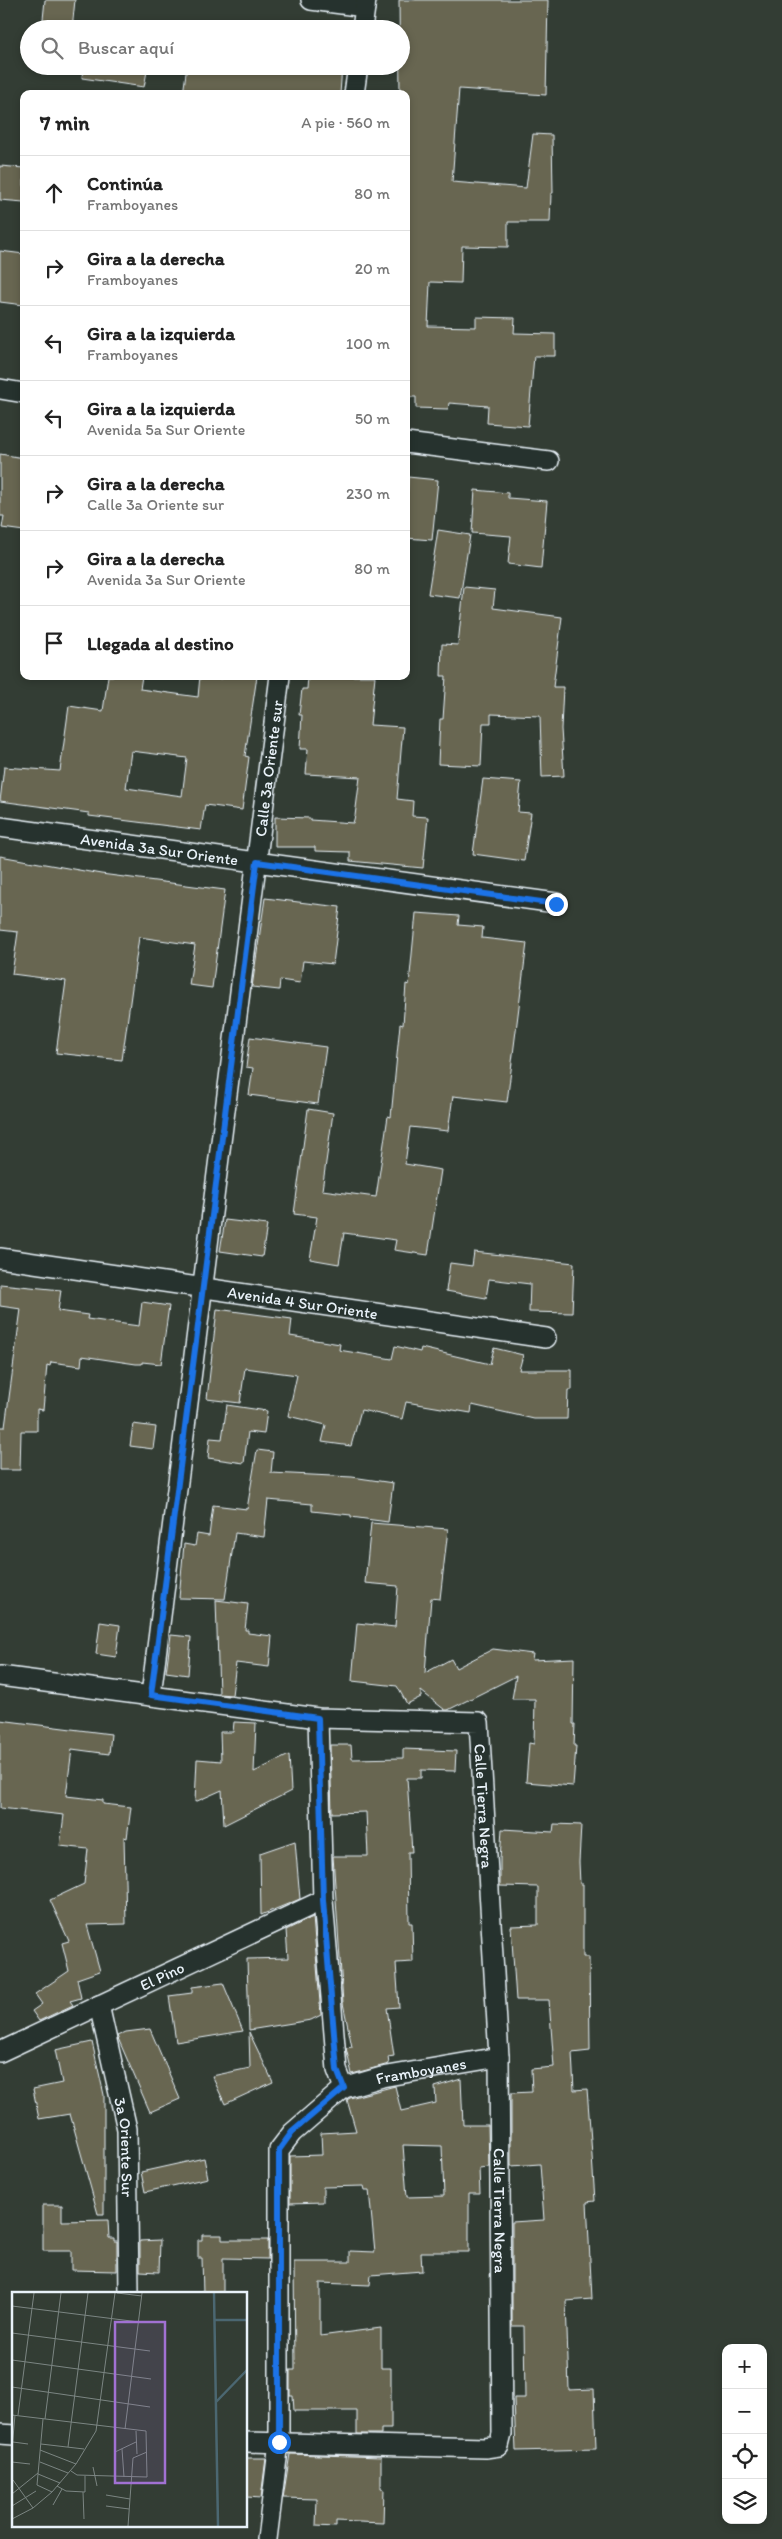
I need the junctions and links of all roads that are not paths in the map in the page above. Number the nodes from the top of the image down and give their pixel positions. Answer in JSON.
{"nodes":[{"id":1,"x":311,"y":0,"type":"edge"},
{"id":2,"x":365,"y":4,"type":"edge"},
{"id":3,"x":363,"y":20,"type":"edge"},
{"id":4,"x":357,"y":75,"type":"edge"},
{"id":5,"x":355,"y":90,"type":"edge"},
{"id":6,"x":0,"y":389,"type":"edge"},
{"id":7,"x":20,"y":392,"type":"edge"},
{"id":8,"x":410,"y":444,"type":"edge"},
{"id":9,"x":549,"y":461,"type":"dead end"},
{"id":10,"x":280,"y":680,"type":"edge"},
{"id":11,"x":0,"y":827,"type":"edge"},
{"id":12,"x":257,"y":862,"type":"junction"},
{"id":13,"x":556,"y":904,"type":"dead end"},
{"id":14,"x":0,"y":1258,"type":"edge"},
{"id":15,"x":203,"y":1288,"type":"junction"},
{"id":16,"x":546,"y":1338,"type":"dead end"},
{"id":17,"x":0,"y":1676,"type":"edge"},
{"id":18,"x":151,"y":1695,"type":"junction"},
{"id":19,"x":318,"y":1718,"type":"junction"},
{"id":20,"x":323,"y":1900,"type":"junction"},
{"id":21,"x":99,"y":2005,"type":"junction"},
{"id":22,"x":0,"y":2052,"type":"edge"},
{"id":23,"x":499,"y":2058,"type":"junction"},
{"id":24,"x":344,"y":2088,"type":"junction"},
{"id":25,"x":129,"y":2292,"type":"edge"},
{"id":26,"x":248,"y":2442,"type":"edge"},
{"id":27,"x":279,"y":2442,"type":"junction"},
{"id":28,"x":267,"y":2539,"type":"edge"}],
"edges":[{"from":1,"to":2,"type":"street"},
{"from":2,"to":3,"type":"street"},
{"from":4,"to":5,"type":"street"},
{"from":6,"to":7,"type":"street"},
{"from":8,"to":9,"type":"street"},
{"from":10,"to":12,"type":"street","name":"Calle 3a Oriente sur"},
{"from":11,"to":12,"type":"street","name":"Avenida 3a Sur Oriente"},
{"from":12,"to":13,"type":"street","name":"Avenida 3a Sur Oriente"},
{"from":12,"to":15,"type":"street","name":"Calle 3a Oriente sur"},
{"from":14,"to":15,"type":"street","name":"Avenida 4 Sur Oriente"},
{"from":15,"to":16,"type":"street","name":"Avenida 4 Sur Oriente"},
{"from":15,"to":18,"type":"street","name":"Calle 3a Oriente sur"},
{"from":17,"to":18,"type":"street"},
{"from":18,"to":19,"type":"street"},
{"from":19,"to":20,"type":"street"},
{"from":19,"to":23,"type":"street","name":"Calle Tierra Negra"},
{"from":20,"to":21,"type":"street","name":"El Pino"},
{"from":20,"to":24,"type":"street"},
{"from":21,"to":22,"type":"street","name":"El Pino"},
{"from":21,"to":25,"type":"street","name":"3a Oriente Sur"},
{"from":23,"to":24,"type":"street","name":"Framboyanes"},
{"from":23,"to":27,"type":"street","name":"Calle Tierra Negra"},
{"from":24,"to":27,"type":"street","name":"Framboyanes"},
{"from":26,"to":27,"type":"street","name":"Calle Tierra Negra"},
{"from":27,"to":28,"type":"street","name":"Framboyanes"}]}
